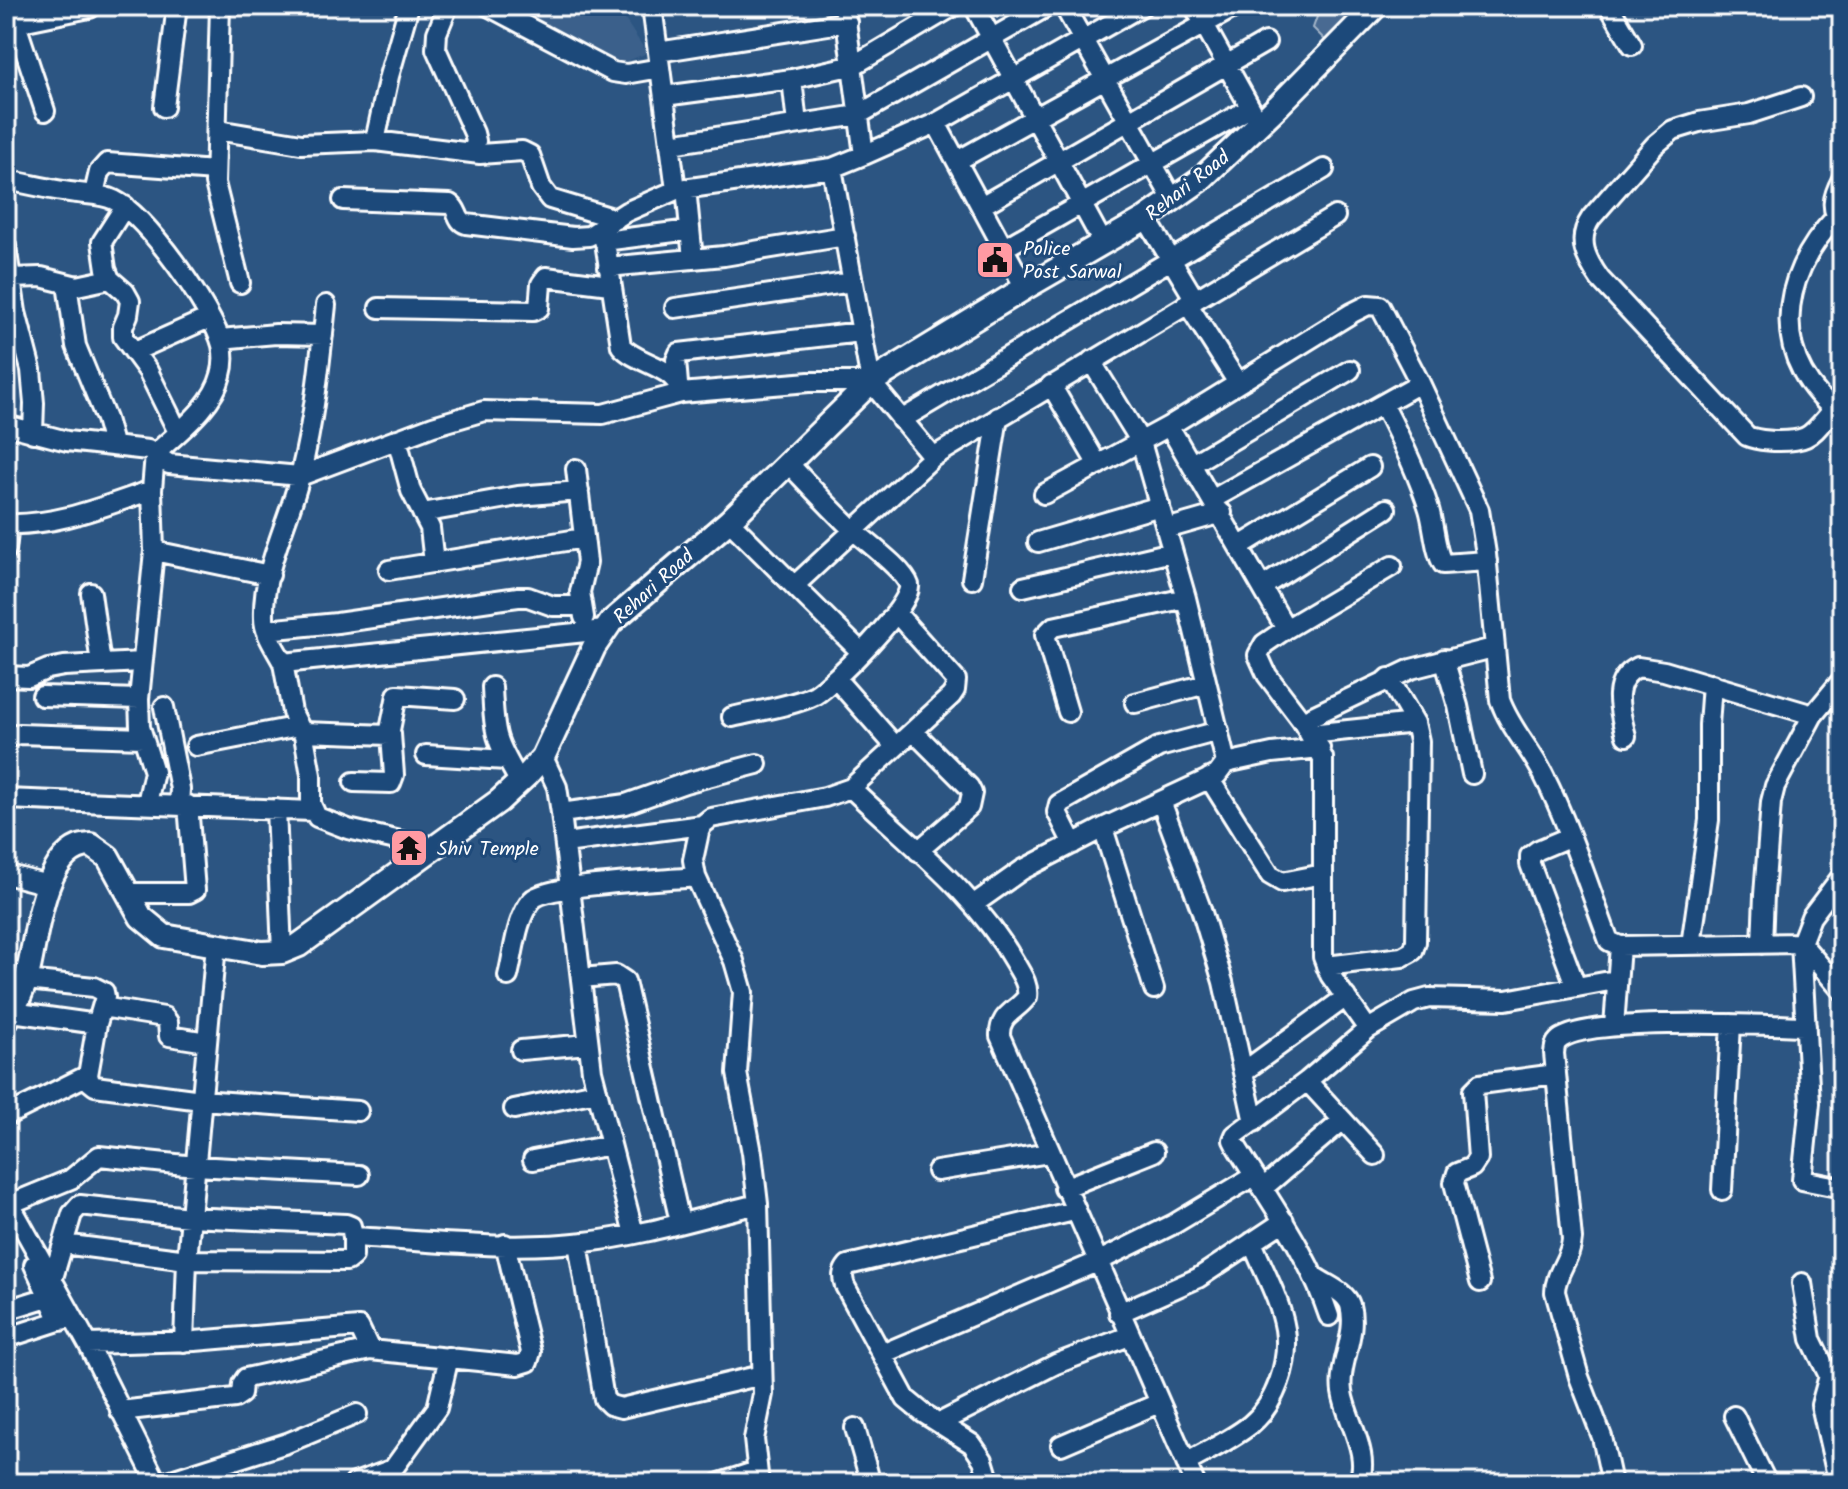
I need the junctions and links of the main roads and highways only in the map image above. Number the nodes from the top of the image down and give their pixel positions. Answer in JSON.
{"nodes":[{"id":1,"x":84,"y":6,"type":"edge"},
{"id":2,"x":1376,"y":6,"type":"edge"},
{"id":3,"x":38,"y":11,"type":"edge"},
{"id":4,"x":10,"y":22,"type":"edge"},
{"id":5,"x":9,"y":1016,"type":"edge"}],
"edges":[{"from":1,"to":3,"type":"main road"},
{"from":2,"to":5,"type":"main road","name":"Rehari Road"},
{"from":3,"to":4,"type":"main road"}]}
